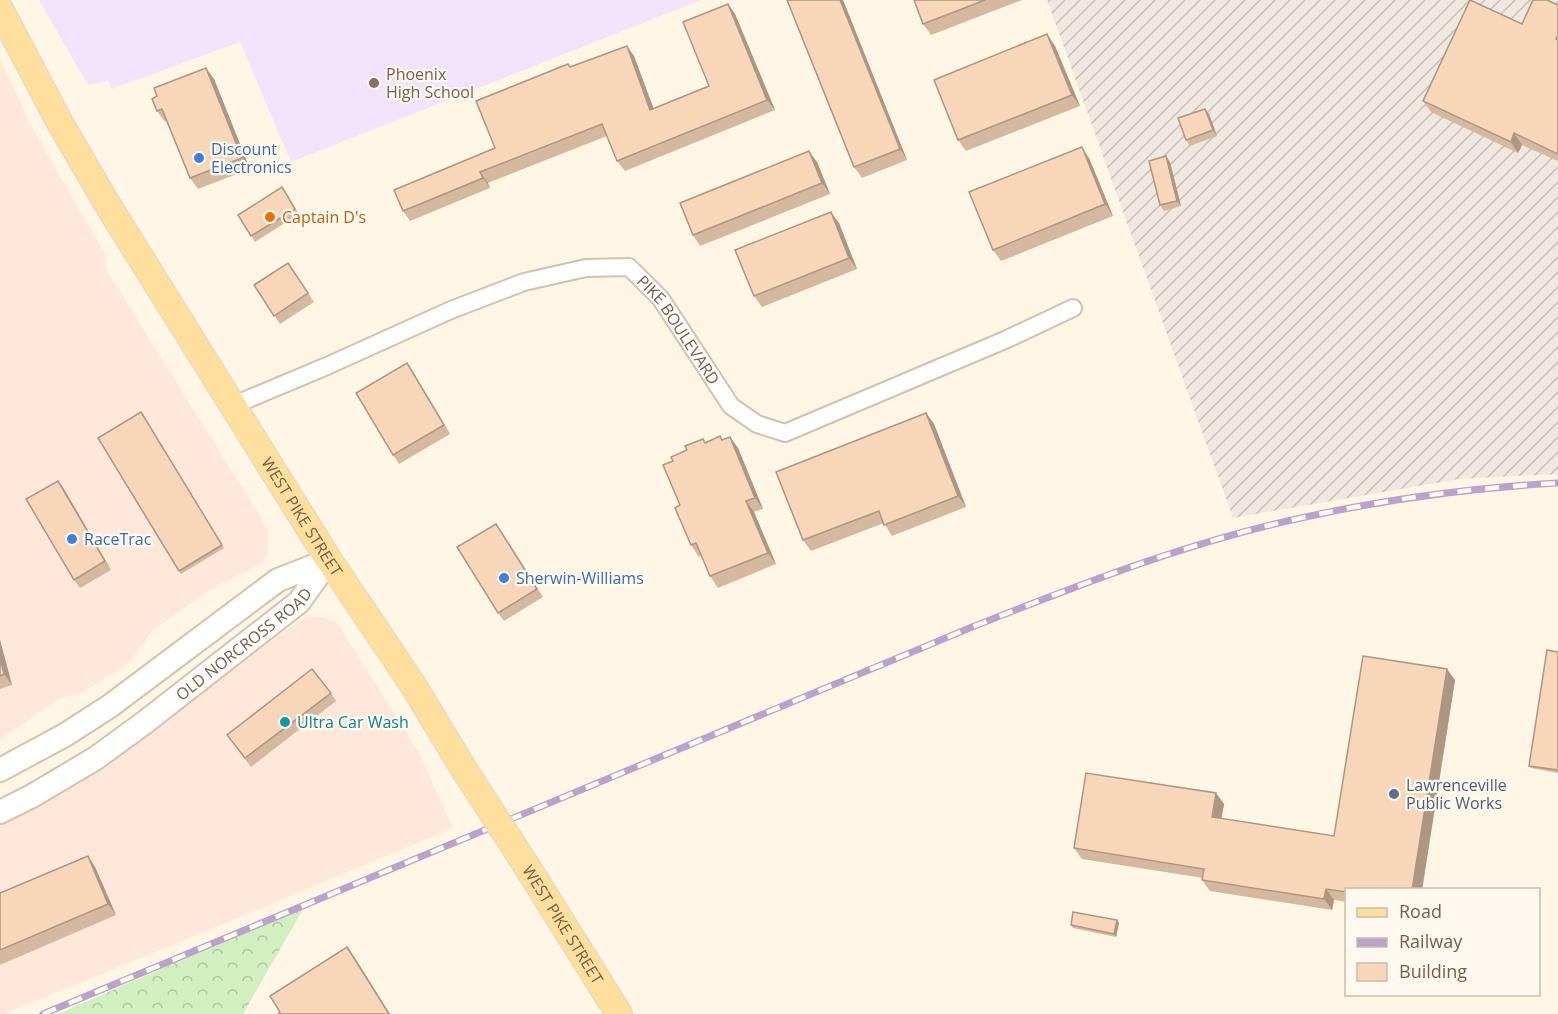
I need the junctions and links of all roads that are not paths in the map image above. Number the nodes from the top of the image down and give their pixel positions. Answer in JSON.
{"nodes":[{"id":1,"x":0,"y":9,"type":"edge"},
{"id":2,"x":1073,"y":308,"type":"dead end"},
{"id":3,"x":234,"y":405,"type":"junction"},
{"id":4,"x":330,"y":560,"type":"junction"},
{"id":5,"x":0,"y":770,"type":"edge"},
{"id":6,"x":0,"y":812,"type":"edge"},
{"id":7,"x":619,"y":1014,"type":"edge"}],
"edges":[{"from":1,"to":3,"type":"main road","name":"WEST PIKE STREET"},
{"from":2,"to":3,"type":"street","name":"PIKE BOULEVARD"},
{"from":3,"to":4,"type":"main road","name":"WEST PIKE STREET"},
{"from":4,"to":5,"type":"main road","name":"OLD NORCROSS ROAD"},
{"from":4,"to":6,"type":"main road","name":"OLD NORCROSS ROAD"},
{"from":4,"to":7,"type":"main road","name":"WEST PIKE STREET","bridge":true}]}
